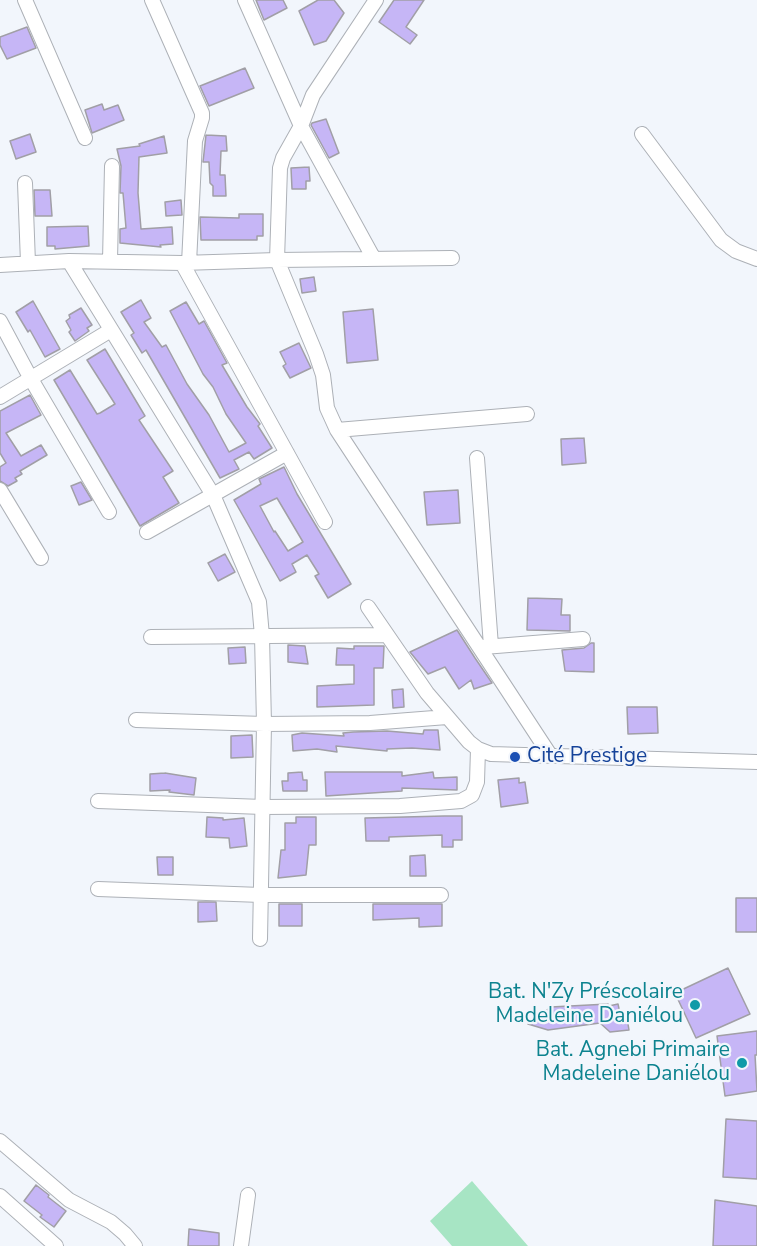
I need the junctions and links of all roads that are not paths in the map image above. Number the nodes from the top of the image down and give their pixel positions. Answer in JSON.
{"nodes":[{"id":1,"x":25,"y":0,"type":"edge"},
{"id":2,"x":152,"y":0,"type":"edge"},
{"id":3,"x":245,"y":0,"type":"edge"},
{"id":4,"x":376,"y":0,"type":"edge"},
{"id":5,"x":301,"y":126,"type":"junction"},
{"id":6,"x":642,"y":134,"type":"dead end"},
{"id":7,"x":84,"y":138,"type":"dead end"},
{"id":8,"x":112,"y":166,"type":"dead end"},
{"id":9,"x":25,"y":183,"type":"dead end"},
{"id":10,"x":452,"y":258,"type":"dead end"},
{"id":11,"x":374,"y":259,"type":"junction"},
{"id":12,"x":757,"y":259,"type":"edge"},
{"id":13,"x":277,"y":260,"type":"junction"},
{"id":14,"x":69,"y":261,"type":"junction"},
{"id":15,"x":110,"y":261,"type":"junction"},
{"id":16,"x":28,"y":263,"type":"junction"},
{"id":17,"x":186,"y":263,"type":"junction"},
{"id":18,"x":0,"y":265,"type":"edge"},
{"id":19,"x":0,"y":321,"type":"edge"},
{"id":20,"x":111,"y":330,"type":"junction"},
{"id":21,"x":31,"y":379,"type":"junction"},
{"id":22,"x":0,"y":397,"type":"edge"},
{"id":23,"x":527,"y":414,"type":"dead end"},
{"id":24,"x":337,"y":430,"type":"junction"},
{"id":25,"x":287,"y":453,"type":"junction"},
{"id":26,"x":477,"y":458,"type":"dead end"},
{"id":27,"x":0,"y":490,"type":"edge"},
{"id":28,"x":213,"y":495,"type":"junction"},
{"id":29,"x":109,"y":512,"type":"dead end"},
{"id":30,"x":325,"y":522,"type":"dead end"},
{"id":31,"x":147,"y":532,"type":"dead end"},
{"id":32,"x":40,"y":558,"type":"dead end"},
{"id":33,"x":368,"y":607,"type":"dead end"},
{"id":34,"x":387,"y":635,"type":"junction"},
{"id":35,"x":262,"y":636,"type":"junction"},
{"id":36,"x":151,"y":637,"type":"dead end"},
{"id":37,"x":584,"y":639,"type":"dead end"},
{"id":38,"x":485,"y":647,"type":"junction"},
{"id":39,"x":447,"y":717,"type":"junction"},
{"id":40,"x":136,"y":720,"type":"dead end"},
{"id":41,"x":264,"y":724,"type":"junction"},
{"id":42,"x":478,"y":749,"type":"junction"},
{"id":43,"x":550,"y":755,"type":"junction"},
{"id":44,"x":757,"y":762,"type":"edge"},
{"id":45,"x":98,"y":801,"type":"dead end"},
{"id":46,"x":263,"y":807,"type":"junction"},
{"id":47,"x":98,"y":889,"type":"dead end"},
{"id":48,"x":261,"y":895,"type":"junction"},
{"id":49,"x":441,"y":895,"type":"dead end"},
{"id":50,"x":260,"y":939,"type":"dead end"},
{"id":51,"x":0,"y":1141,"type":"edge"},
{"id":52,"x":248,"y":1195,"type":"dead end"},
{"id":53,"x":0,"y":1196,"type":"edge"},
{"id":54,"x":56,"y":1246,"type":"edge"},
{"id":55,"x":135,"y":1246,"type":"edge"},
{"id":56,"x":241,"y":1246,"type":"edge"}],
"edges":[{"from":1,"to":7,"type":"street"},
{"from":2,"to":17,"type":"street"},
{"from":3,"to":5,"type":"street"},
{"from":4,"to":5,"type":"street"},
{"from":5,"to":11,"type":"street"},
{"from":5,"to":13,"type":"street"},
{"from":6,"to":12,"type":"street"},
{"from":8,"to":15,"type":"street"},
{"from":9,"to":16,"type":"street"},
{"from":10,"to":11,"type":"street"},
{"from":11,"to":13,"type":"street"},
{"from":13,"to":17,"type":"street"},
{"from":13,"to":24,"type":"street"},
{"from":14,"to":15,"type":"street"},
{"from":14,"to":16,"type":"street"},
{"from":14,"to":20,"type":"street"},
{"from":15,"to":17,"type":"street"},
{"from":16,"to":18,"type":"street"},
{"from":17,"to":25,"type":"street"},
{"from":19,"to":21,"type":"street"},
{"from":20,"to":21,"type":"street"},
{"from":20,"to":28,"type":"street"},
{"from":21,"to":22,"type":"street"},
{"from":21,"to":29,"type":"street"},
{"from":23,"to":24,"type":"street"},
{"from":24,"to":38,"type":"street"},
{"from":25,"to":28,"type":"street"},
{"from":25,"to":30,"type":"street"},
{"from":26,"to":38,"type":"street"},
{"from":27,"to":32,"type":"street"},
{"from":28,"to":31,"type":"street"},
{"from":28,"to":35,"type":"street"},
{"from":33,"to":34,"type":"street"},
{"from":34,"to":35,"type":"street"},
{"from":34,"to":39,"type":"street"},
{"from":35,"to":36,"type":"street"},
{"from":35,"to":41,"type":"street"},
{"from":37,"to":38,"type":"street"},
{"from":38,"to":43,"type":"street"},
{"from":39,"to":41,"type":"street"},
{"from":39,"to":42,"type":"street"},
{"from":40,"to":41,"type":"street"},
{"from":41,"to":46,"type":"street"},
{"from":42,"to":43,"type":"street"},
{"from":42,"to":46,"type":"street"},
{"from":43,"to":44,"type":"street"},
{"from":45,"to":46,"type":"street"},
{"from":46,"to":48,"type":"street"},
{"from":47,"to":48,"type":"street"},
{"from":48,"to":49,"type":"street"},
{"from":48,"to":50,"type":"street"},
{"from":51,"to":55,"type":"street"},
{"from":52,"to":56,"type":"street"},
{"from":53,"to":54,"type":"street"}]}
